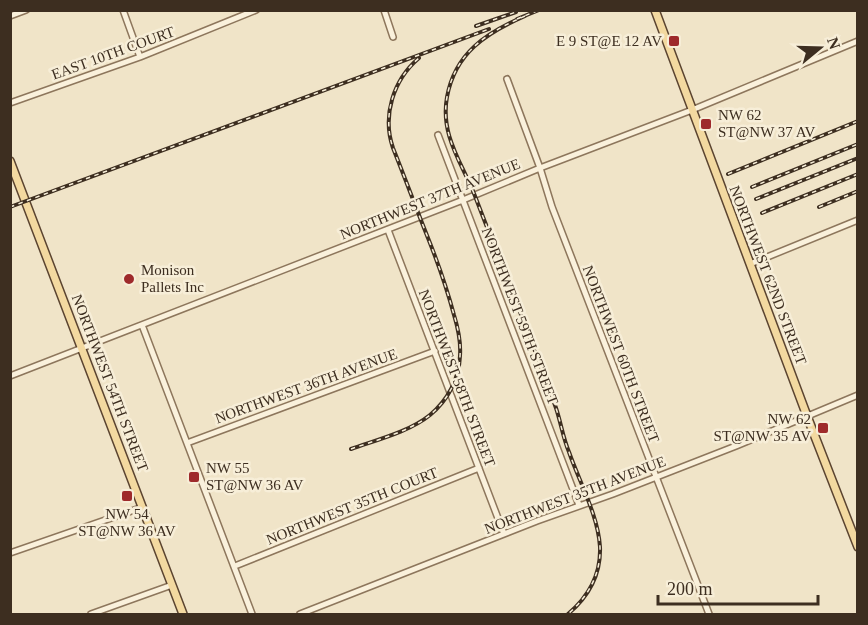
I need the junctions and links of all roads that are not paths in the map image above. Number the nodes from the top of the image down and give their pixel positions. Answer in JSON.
{"nodes":[{"id":1,"x":26,"y":10,"type":"edge"},
{"id":2,"x":123,"y":10,"type":"edge"},
{"id":3,"x":256,"y":10,"type":"edge"},
{"id":4,"x":384,"y":10,"type":"edge"},
{"id":5,"x":655,"y":11,"type":"edge"},
{"id":6,"x":10,"y":16,"type":"edge"},
{"id":7,"x":393,"y":37,"type":"dead end"},
{"id":8,"x":858,"y":41,"type":"edge"},
{"id":9,"x":140,"y":57,"type":"junction"},
{"id":10,"x":507,"y":79,"type":"dead end"},
{"id":11,"x":10,"y":102,"type":"edge"},
{"id":12,"x":692,"y":110,"type":"junction"},
{"id":13,"x":438,"y":135,"type":"dead end"},
{"id":14,"x":10,"y":160,"type":"edge"},
{"id":15,"x":540,"y":168,"type":"junction"},
{"id":16,"x":463,"y":200,"type":"junction"},
{"id":17,"x":858,"y":219,"type":"edge"},
{"id":18,"x":388,"y":230,"type":"junction"},
{"id":19,"x":750,"y":264,"type":"junction"},
{"id":20,"x":142,"y":326,"type":"junction"},
{"id":21,"x":83,"y":348,"type":"junction"},
{"id":22,"x":435,"y":351,"type":"junction"},
{"id":23,"x":10,"y":376,"type":"edge"},
{"id":24,"x":858,"y":395,"type":"edge"},
{"id":25,"x":807,"y":416,"type":"junction"},
{"id":26,"x":186,"y":443,"type":"junction"},
{"id":27,"x":479,"y":468,"type":"junction"},
{"id":28,"x":656,"y":477,"type":"junction"},
{"id":29,"x":579,"y":505,"type":"junction"},
{"id":30,"x":143,"y":507,"type":"junction"},
{"id":31,"x":504,"y":534,"type":"junction"},
{"id":32,"x":858,"y":547,"type":"edge"},
{"id":33,"x":10,"y":553,"type":"edge"},
{"id":34,"x":235,"y":566,"type":"junction"},
{"id":35,"x":172,"y":585,"type":"junction"},
{"id":36,"x":91,"y":615,"type":"edge"},
{"id":37,"x":183,"y":615,"type":"edge"},
{"id":38,"x":252,"y":615,"type":"edge"},
{"id":39,"x":300,"y":615,"type":"edge"},
{"id":40,"x":709,"y":615,"type":"edge"}],
"edges":[{"from":1,"to":6,"type":"street"},
{"from":2,"to":9,"type":"street"},
{"from":3,"to":9,"type":"street","name":"EAST 10TH COURT"},
{"from":4,"to":7,"type":"street"},
{"from":5,"to":12,"type":"main road","name":"NORTHWEST 62ND STREET"},
{"from":8,"to":12,"type":"street","name":"NORTHWEST 37TH AVENUE"},
{"from":9,"to":11,"type":"street","name":"EAST 10TH COURT"},
{"from":10,"to":15,"type":"street","name":"NORTHWEST 60TH STREET"},
{"from":12,"to":15,"type":"street","name":"NORTHWEST 37TH AVENUE"},
{"from":12,"to":19,"type":"main road","name":"NORTHWEST 62ND STREET"},
{"from":13,"to":16,"type":"street","name":"NORTHWEST 59TH STREET"},
{"from":14,"to":21,"type":"main road","name":"NORTHWEST 54TH STREET"},
{"from":15,"to":16,"type":"street","name":"NORTHWEST 37TH AVENUE"},
{"from":15,"to":28,"type":"street","name":"NORTHWEST 60TH STREET"},
{"from":16,"to":18,"type":"street","name":"NORTHWEST 37TH AVENUE"},
{"from":16,"to":29,"type":"street","name":"NORTHWEST 59TH STREET"},
{"from":17,"to":19,"type":"street"},
{"from":18,"to":20,"type":"street","name":"NORTHWEST 37TH AVENUE"},
{"from":18,"to":22,"type":"street","name":"NORTHWEST 58TH STREET"},
{"from":19,"to":25,"type":"main road","name":"NORTHWEST 62ND STREET"},
{"from":20,"to":21,"type":"street","name":"NORTHWEST 37TH AVENUE"},
{"from":20,"to":26,"type":"street"},
{"from":21,"to":23,"type":"street","name":"NORTHWEST 37TH AVENUE"},
{"from":21,"to":30,"type":"main road","name":"NORTHWEST 54TH STREET"},
{"from":22,"to":26,"type":"street","name":"NORTHWEST 36TH AVENUE"},
{"from":22,"to":27,"type":"street","name":"NORTHWEST 58TH STREET"},
{"from":24,"to":25,"type":"street","name":"NORTHWEST 35TH AVENUE"},
{"from":25,"to":28,"type":"street","name":"NORTHWEST 35TH AVENUE"},
{"from":25,"to":32,"type":"main road","name":"NORTHWEST 62ND STREET"},
{"from":26,"to":34,"type":"street"},
{"from":27,"to":31,"type":"street","name":"NORTHWEST 58TH STREET"},
{"from":27,"to":34,"type":"street","name":"NORTHWEST 35TH COURT"},
{"from":28,"to":29,"type":"street","name":"NORTHWEST 35TH AVENUE"},
{"from":28,"to":40,"type":"street","name":"NORTHWEST 60TH STREET"},
{"from":29,"to":31,"type":"street","name":"NORTHWEST 35TH AVENUE"},
{"from":30,"to":33,"type":"street"},
{"from":30,"to":35,"type":"main road","name":"NORTHWEST 54TH STREET"},
{"from":31,"to":39,"type":"street","name":"NORTHWEST 35TH AVENUE"},
{"from":34,"to":38,"type":"street"},
{"from":35,"to":36,"type":"street"},
{"from":35,"to":37,"type":"main road","name":"NORTHWEST 54TH STREET"}]}
